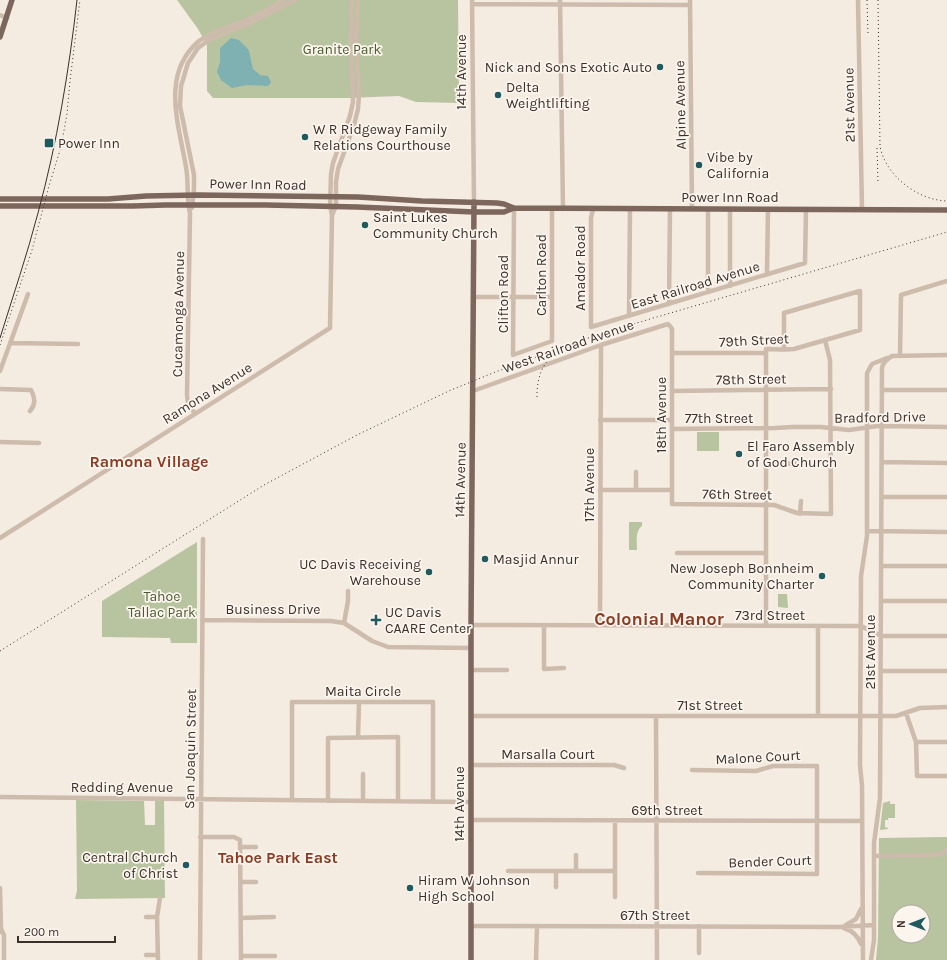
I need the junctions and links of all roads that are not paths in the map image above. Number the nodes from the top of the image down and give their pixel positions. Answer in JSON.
{"nodes":[{"id":1,"x":12,"y":0,"type":"edge"},
{"id":2,"x":284,"y":0,"type":"edge"},
{"id":3,"x":295,"y":0,"type":"edge"},
{"id":4,"x":352,"y":0,"type":"edge"},
{"id":5,"x":358,"y":0,"type":"edge"},
{"id":6,"x":858,"y":0,"type":"edge"},
{"id":7,"x":472,"y":2,"type":"edge"},
{"id":8,"x":560,"y":2,"type":"edge"},
{"id":9,"x":690,"y":3,"type":"edge"},
{"id":10,"x":0,"y":15,"type":"edge"},
{"id":11,"x":7,"y":18,"type":"junction"},
{"id":12,"x":0,"y":37,"type":"edge"},
{"id":13,"x":191,"y":195,"type":"junction"},
{"id":14,"x":333,"y":197,"type":"junction"},
{"id":15,"x":0,"y":199,"type":"edge"},
{"id":16,"x":474,"y":202,"type":"junction"},
{"id":17,"x":191,"y":205,"type":"junction"},
{"id":18,"x":0,"y":206,"type":"edge"},
{"id":19,"x":333,"y":206,"type":"junction"},
{"id":20,"x":514,"y":208,"type":"junction"},
{"id":21,"x":552,"y":209,"type":"junction"},
{"id":22,"x":562,"y":209,"type":"junction"},
{"id":23,"x":593,"y":209,"type":"junction"},
{"id":24,"x":630,"y":209,"type":"junction"},
{"id":25,"x":670,"y":209,"type":"junction"},
{"id":26,"x":692,"y":209,"type":"junction"},
{"id":27,"x":708,"y":209,"type":"junction"},
{"id":28,"x":730,"y":209,"type":"junction"},
{"id":29,"x":768,"y":209,"type":"junction"},
{"id":30,"x":806,"y":209,"type":"junction"},
{"id":31,"x":862,"y":210,"type":"junction"},
{"id":32,"x":947,"y":210,"type":"edge"},
{"id":33,"x":474,"y":212,"type":"junction"},
{"id":34,"x":767,"y":274,"type":"junction"},
{"id":35,"x":947,"y":281,"type":"edge"},
{"id":36,"x":730,"y":286,"type":"junction"},
{"id":37,"x":708,"y":292,"type":"junction"},
{"id":38,"x":28,"y":294,"type":"dead end"},
{"id":39,"x":474,"y":297,"type":"junction"},
{"id":40,"x":514,"y":297,"type":"junction"},
{"id":41,"x":552,"y":297,"type":"junction"},
{"id":42,"x":669,"y":304,"type":"junction"},
{"id":43,"x":629,"y":316,"type":"junction"},
{"id":44,"x":670,"y":326,"type":"joint"},
{"id":45,"x":591,"y":327,"type":"joint"},
{"id":46,"x":825,"y":340,"type":"junction"},
{"id":47,"x":552,"y":341,"type":"joint"},
{"id":48,"x":10,"y":343,"type":"junction"},
{"id":49,"x":78,"y":344,"type":"dead end"},
{"id":50,"x":601,"y":345,"type":"junction"},
{"id":51,"x":784,"y":349,"type":"junction"},
{"id":52,"x":672,"y":353,"type":"junction"},
{"id":53,"x":766,"y":353,"type":"junction"},
{"id":54,"x":947,"y":355,"type":"edge"},
{"id":55,"x":892,"y":356,"type":"junction"},
{"id":56,"x":900,"y":356,"type":"junction"},
{"id":57,"x":869,"y":367,"type":"junction"},
{"id":58,"x":0,"y":371,"type":"edge"},
{"id":59,"x":882,"y":377,"type":"junction"},
{"id":60,"x":0,"y":389,"type":"edge"},
{"id":61,"x":831,"y":389,"type":"junction"},
{"id":62,"x":766,"y":390,"type":"junction"},
{"id":63,"x":882,"y":390,"type":"junction"},
{"id":64,"x":947,"y":390,"type":"edge"},
{"id":65,"x":473,"y":391,"type":"junction"},
{"id":66,"x":672,"y":391,"type":"junction"},
{"id":67,"x":30,"y":410,"type":"dead end"},
{"id":68,"x":195,"y":414,"type":"junction"},
{"id":69,"x":600,"y":420,"type":"junction"},
{"id":70,"x":672,"y":420,"type":"junction"},
{"id":71,"x":882,"y":426,"type":"junction"},
{"id":72,"x":947,"y":427,"type":"edge"},
{"id":73,"x":766,"y":428,"type":"junction"},
{"id":74,"x":868,"y":428,"type":"junction"},
{"id":75,"x":672,"y":429,"type":"junction"},
{"id":76,"x":831,"y":429,"type":"junction"},
{"id":77,"x":0,"y":442,"type":"edge"},
{"id":78,"x":39,"y":443,"type":"dead end"},
{"id":79,"x":882,"y":462,"type":"junction"},
{"id":80,"x":831,"y":463,"type":"junction"},
{"id":81,"x":947,"y":463,"type":"edge"},
{"id":82,"x":766,"y":464,"type":"junction"},
{"id":83,"x":636,"y":472,"type":"dead end"},
{"id":84,"x":600,"y":490,"type":"junction"},
{"id":85,"x":636,"y":490,"type":"junction"},
{"id":86,"x":672,"y":490,"type":"junction"},
{"id":87,"x":882,"y":497,"type":"junction"},
{"id":88,"x":947,"y":497,"type":"edge"},
{"id":89,"x":801,"y":501,"type":"dead end"},
{"id":90,"x":672,"y":504,"type":"joint"},
{"id":91,"x":766,"y":504,"type":"junction"},
{"id":92,"x":800,"y":514,"type":"junction"},
{"id":93,"x":867,"y":531,"type":"junction"},
{"id":94,"x":881,"y":532,"type":"junction"},
{"id":95,"x":947,"y":532,"type":"edge"},
{"id":96,"x":0,"y":538,"type":"edge"},
{"id":97,"x":203,"y":539,"type":"dead end"},
{"id":98,"x":677,"y":553,"type":"dead end"},
{"id":99,"x":766,"y":553,"type":"junction"},
{"id":100,"x":881,"y":566,"type":"junction"},
{"id":101,"x":947,"y":566,"type":"edge"},
{"id":102,"x":348,"y":591,"type":"dead end"},
{"id":103,"x":881,"y":601,"type":"junction"},
{"id":104,"x":947,"y":601,"type":"edge"},
{"id":105,"x":202,"y":620,"type":"junction"},
{"id":106,"x":344,"y":623,"type":"junction"},
{"id":107,"x":471,"y":625,"type":"junction"},
{"id":108,"x":544,"y":625,"type":"junction"},
{"id":109,"x":600,"y":625,"type":"junction"},
{"id":110,"x":766,"y":626,"type":"junction"},
{"id":111,"x":818,"y":626,"type":"junction"},
{"id":112,"x":861,"y":626,"type":"junction"},
{"id":113,"x":881,"y":636,"type":"junction"},
{"id":114,"x":947,"y":636,"type":"edge"},
{"id":115,"x":471,"y":648,"type":"junction"},
{"id":116,"x":564,"y":668,"type":"dead end"},
{"id":117,"x":471,"y":670,"type":"junction"},
{"id":118,"x":507,"y":670,"type":"dead end"},
{"id":119,"x":881,"y":671,"type":"junction"},
{"id":120,"x":947,"y":671,"type":"edge"},
{"id":121,"x":359,"y":702,"type":"junction"},
{"id":122,"x":947,"y":707,"type":"edge"},
{"id":123,"x":906,"y":713,"type":"junction"},
{"id":124,"x":471,"y":716,"type":"junction"},
{"id":125,"x":656,"y":716,"type":"junction"},
{"id":126,"x":818,"y":716,"type":"junction"},
{"id":127,"x":860,"y":716,"type":"junction"},
{"id":128,"x":881,"y":716,"type":"junction"},
{"id":129,"x":358,"y":738,"type":"junction"},
{"id":130,"x":916,"y":742,"type":"junction"},
{"id":131,"x":947,"y":742,"type":"edge"},
{"id":132,"x":471,"y":765,"type":"junction"},
{"id":133,"x":624,"y":768,"type":"dead end"},
{"id":134,"x":692,"y":770,"type":"dead end"},
{"id":135,"x":363,"y":774,"type":"dead end"},
{"id":136,"x":947,"y":776,"type":"edge"},
{"id":137,"x":0,"y":797,"type":"edge"},
{"id":138,"x":201,"y":799,"type":"junction"},
{"id":139,"x":292,"y":800,"type":"junction"},
{"id":140,"x":328,"y":801,"type":"junction"},
{"id":141,"x":363,"y":801,"type":"junction"},
{"id":142,"x":398,"y":801,"type":"junction"},
{"id":143,"x":433,"y":801,"type":"junction"},
{"id":144,"x":471,"y":802,"type":"junction"},
{"id":145,"x":471,"y":820,"type":"junction"},
{"id":146,"x":615,"y":821,"type":"junction"},
{"id":147,"x":656,"y":821,"type":"junction"},
{"id":148,"x":817,"y":821,"type":"junction"},
{"id":149,"x":862,"y":821,"type":"junction"},
{"id":150,"x":200,"y":837,"type":"junction"},
{"id":151,"x":241,"y":847,"type":"junction"},
{"id":152,"x":256,"y":847,"type":"dead end"},
{"id":153,"x":947,"y":850,"type":"edge"},
{"id":154,"x":576,"y":855,"type":"dead end"},
{"id":155,"x":874,"y":856,"type":"junction"},
{"id":156,"x":508,"y":871,"type":"dead end"},
{"id":157,"x":556,"y":871,"type":"junction"},
{"id":158,"x":576,"y":871,"type":"junction"},
{"id":159,"x":615,"y":871,"type":"junction"},
{"id":160,"x":698,"y":874,"type":"dead end"},
{"id":161,"x":241,"y":882,"type":"junction"},
{"id":162,"x":256,"y":882,"type":"dead end"},
{"id":163,"x":556,"y":887,"type":"dead end"},
{"id":164,"x":0,"y":888,"type":"edge"},
{"id":165,"x":615,"y":896,"type":"dead end"},
{"id":166,"x":160,"y":898,"type":"dead end"},
{"id":167,"x":862,"y":906,"type":"junction"},
{"id":168,"x":146,"y":917,"type":"dead end"},
{"id":169,"x":158,"y":917,"type":"junction"},
{"id":170,"x":241,"y":918,"type":"junction"},
{"id":171,"x":274,"y":918,"type":"dead end"},
{"id":172,"x":874,"y":925,"type":"junction"},
{"id":173,"x":471,"y":926,"type":"junction"},
{"id":174,"x":537,"y":926,"type":"junction"},
{"id":175,"x":657,"y":926,"type":"junction"},
{"id":176,"x":699,"y":926,"type":"junction"},
{"id":177,"x":862,"y":926,"type":"junction"},
{"id":178,"x":839,"y":927,"type":"junction"},
{"id":179,"x":0,"y":931,"type":"edge"},
{"id":180,"x":862,"y":948,"type":"junction"},
{"id":181,"x":699,"y":953,"type":"dead end"},
{"id":182,"x":146,"y":955,"type":"dead end"},
{"id":183,"x":275,"y":956,"type":"dead end"},
{"id":184,"x":158,"y":957,"type":"edge"},
{"id":185,"x":241,"y":958,"type":"edge"},
{"id":186,"x":4,"y":960,"type":"edge"},
{"id":187,"x":200,"y":960,"type":"edge"},
{"id":188,"x":471,"y":960,"type":"edge"},
{"id":189,"x":536,"y":960,"type":"edge"},
{"id":190,"x":657,"y":960,"type":"edge"},
{"id":191,"x":863,"y":960,"type":"edge"},
{"id":192,"x":871,"y":960,"type":"edge"}],
"edges":[{"from":1,"to":11,"type":"main road"},
{"from":2,"to":13,"type":"street","name":"Cucamonga Avenue"},
{"from":3,"to":13,"type":"street","name":"Cucamonga Avenue"},
{"from":4,"to":14,"type":"street","name":"Ramona Avenue"},
{"from":5,"to":14,"type":"street","name":"Ramona Avenue"},
{"from":6,"to":31,"type":"street","name":"21st Avenue"},
{"from":7,"to":8,"type":"street"},
{"from":7,"to":16,"type":"street","name":"14th Avenue"},
{"from":8,"to":9,"type":"street"},
{"from":8,"to":22,"type":"street"},
{"from":9,"to":26,"type":"street","name":"Alpine Avenue"},
{"from":10,"to":11,"type":"street"},
{"from":11,"to":12,"type":"main road"},
{"from":13,"to":14,"type":"main road","name":"Power Inn Road"},
{"from":13,"to":15,"type":"main road","name":"Power Inn Road"},
{"from":13,"to":17,"type":"street","name":"Cucamonga Avenue"},
{"from":14,"to":16,"type":"main road","name":"Power Inn Road"},
{"from":14,"to":19,"type":"street","name":"Ramona Avenue"},
{"from":16,"to":20,"type":"main road","name":"Power Inn Road"},
{"from":16,"to":33,"type":"main road","name":"14th Avenue"},
{"from":17,"to":18,"type":"main road","name":"Power Inn Road"},
{"from":17,"to":19,"type":"main road","name":"Power Inn Road"},
{"from":17,"to":68,"type":"street","name":"Cucamonga Avenue"},
{"from":19,"to":33,"type":"main road","name":"Power Inn Road"},
{"from":19,"to":68,"type":"street","name":"Ramona Avenue"},
{"from":20,"to":21,"type":"main road","name":"Power Inn Road"},
{"from":20,"to":33,"type":"main road","name":"Power Inn Road"},
{"from":20,"to":40,"type":"street","name":"Clifton Road"},
{"from":21,"to":22,"type":"main road","name":"Power Inn Road"},
{"from":21,"to":41,"type":"street","name":"Carlton Road"},
{"from":22,"to":23,"type":"main road","name":"Power Inn Road"},
{"from":23,"to":24,"type":"main road","name":"Power Inn Road"},
{"from":23,"to":45,"type":"street","name":"Amador Road"},
{"from":24,"to":25,"type":"main road","name":"Power Inn Road"},
{"from":24,"to":43,"type":"street"},
{"from":25,"to":26,"type":"main road","name":"Power Inn Road"},
{"from":25,"to":42,"type":"street"},
{"from":26,"to":27,"type":"main road","name":"Power Inn Road"},
{"from":27,"to":28,"type":"main road","name":"Power Inn Road"},
{"from":27,"to":37,"type":"street"},
{"from":28,"to":29,"type":"main road","name":"Power Inn Road"},
{"from":28,"to":36,"type":"street"},
{"from":29,"to":30,"type":"main road","name":"Power Inn Road"},
{"from":29,"to":34,"type":"street"},
{"from":30,"to":31,"type":"main road","name":"Power Inn Road"},
{"from":30,"to":34,"type":"street","name":"East Railroad Avenue"},
{"from":31,"to":32,"type":"main road","name":"Power Inn Road"},
{"from":33,"to":39,"type":"main road","name":"14th Avenue"},
{"from":34,"to":36,"type":"street","name":"East Railroad Avenue"},
{"from":35,"to":56,"type":"street"},
{"from":36,"to":37,"type":"street","name":"East Railroad Avenue"},
{"from":37,"to":42,"type":"street","name":"East Railroad Avenue"},
{"from":38,"to":48,"type":"street"},
{"from":39,"to":40,"type":"street"},
{"from":39,"to":65,"type":"main road","name":"14th Avenue"},
{"from":40,"to":41,"type":"street"},
{"from":40,"to":47,"type":"street","name":"Clifton Road"},
{"from":41,"to":47,"type":"street","name":"Carlton Road"},
{"from":42,"to":43,"type":"street","name":"East Railroad Avenue"},
{"from":43,"to":45,"type":"street","name":"East Railroad Avenue"},
{"from":44,"to":50,"type":"street","name":"West Railroad Avenue"},
{"from":44,"to":52,"type":"street","name":"18th Avenue"},
{"from":46,"to":51,"type":"street","name":"79th Street"},
{"from":46,"to":51,"type":"street","name":"79th Street"},
{"from":46,"to":61,"type":"street"},
{"from":48,"to":49,"type":"street"},
{"from":48,"to":58,"type":"street"},
{"from":50,"to":65,"type":"street","name":"West Railroad Avenue"},
{"from":50,"to":69,"type":"street","name":"17th Avenue"},
{"from":51,"to":53,"type":"street","name":"79th Street"},
{"from":52,"to":53,"type":"street","name":"79th Street"},
{"from":52,"to":66,"type":"street","name":"18th Avenue"},
{"from":53,"to":62,"type":"street"},
{"from":54,"to":56,"type":"street"},
{"from":55,"to":56,"type":"street"},
{"from":55,"to":57,"type":"street"},
{"from":55,"to":59,"type":"street","name":"21st Avenue"},
{"from":57,"to":59,"type":"street"},
{"from":57,"to":74,"type":"street","name":"21st Avenue"},
{"from":59,"to":63,"type":"street","name":"21st Avenue"},
{"from":60,"to":67,"type":"street"},
{"from":61,"to":62,"type":"street","name":"78th Street"},
{"from":61,"to":76,"type":"street"},
{"from":62,"to":66,"type":"street","name":"78th Street"},
{"from":62,"to":73,"type":"street"},
{"from":63,"to":64,"type":"street"},
{"from":63,"to":71,"type":"street","name":"21st Avenue"},
{"from":65,"to":107,"type":"main road","name":"14th Avenue"},
{"from":66,"to":70,"type":"street","name":"18th Avenue"},
{"from":68,"to":96,"type":"street","name":"Ramona Avenue"},
{"from":69,"to":70,"type":"street","name":"77th Street"},
{"from":69,"to":84,"type":"street","name":"17th Avenue"},
{"from":70,"to":75,"type":"street","name":"18th Avenue"},
{"from":71,"to":72,"type":"street","name":"Bradford Drive"},
{"from":71,"to":74,"type":"street","name":"Bradford Drive"},
{"from":71,"to":79,"type":"street","name":"21st Avenue"},
{"from":73,"to":75,"type":"street","name":"77th Street"},
{"from":73,"to":76,"type":"street","name":"Bradford Drive"},
{"from":73,"to":82,"type":"street"},
{"from":74,"to":76,"type":"street","name":"Bradford Drive"},
{"from":74,"to":93,"type":"street","name":"21st Avenue"},
{"from":75,"to":86,"type":"street","name":"18th Avenue"},
{"from":76,"to":80,"type":"street"},
{"from":77,"to":78,"type":"street"},
{"from":79,"to":81,"type":"street"},
{"from":79,"to":87,"type":"street","name":"21st Avenue"},
{"from":80,"to":82,"type":"street"},
{"from":80,"to":92,"type":"street","name":"76th Street"},
{"from":82,"to":91,"type":"street"},
{"from":83,"to":85,"type":"street"},
{"from":84,"to":85,"type":"street"},
{"from":84,"to":109,"type":"street","name":"17th Avenue"},
{"from":85,"to":86,"type":"street"},
{"from":86,"to":90,"type":"street","name":"18th Avenue"},
{"from":87,"to":88,"type":"street"},
{"from":87,"to":94,"type":"street","name":"21st Avenue"},
{"from":89,"to":92,"type":"street"},
{"from":90,"to":91,"type":"street","name":"76th Street"},
{"from":91,"to":92,"type":"street","name":"76th Street"},
{"from":91,"to":99,"type":"street"},
{"from":93,"to":94,"type":"street"},
{"from":93,"to":112,"type":"street","name":"21st Avenue"},
{"from":94,"to":95,"type":"street"},
{"from":94,"to":100,"type":"street","name":"21st Avenue"},
{"from":97,"to":105,"type":"street","name":"San Joaquin Street"},
{"from":98,"to":99,"type":"street"},
{"from":99,"to":110,"type":"street"},
{"from":100,"to":101,"type":"street"},
{"from":100,"to":103,"type":"street","name":"21st Avenue"},
{"from":102,"to":106,"type":"street"},
{"from":103,"to":104,"type":"street"},
{"from":103,"to":113,"type":"street","name":"21st Avenue"},
{"from":105,"to":106,"type":"street","name":"Business Drive"},
{"from":105,"to":138,"type":"street","name":"San Joaquin Street"},
{"from":106,"to":115,"type":"street","name":"Business Drive"},
{"from":107,"to":108,"type":"street","name":"73rd Street"},
{"from":107,"to":115,"type":"main road","name":"14th Avenue"},
{"from":108,"to":109,"type":"street","name":"73rd Street"},
{"from":108,"to":116,"type":"street"},
{"from":109,"to":110,"type":"street","name":"73rd Street"},
{"from":110,"to":111,"type":"street","name":"73rd Street"},
{"from":111,"to":112,"type":"street","name":"73rd Street"},
{"from":111,"to":126,"type":"street"},
{"from":112,"to":113,"type":"street","name":"73rd Street"},
{"from":112,"to":127,"type":"street","name":"21st Avenue"},
{"from":113,"to":114,"type":"street","name":"73rd Street"},
{"from":113,"to":119,"type":"street","name":"21st Avenue"},
{"from":115,"to":117,"type":"main road","name":"14th Avenue"},
{"from":117,"to":118,"type":"street"},
{"from":117,"to":124,"type":"main road","name":"14th Avenue"},
{"from":119,"to":120,"type":"street"},
{"from":119,"to":128,"type":"street","name":"21st Avenue"},
{"from":121,"to":129,"type":"street"},
{"from":121,"to":139,"type":"street","name":"Maita Circle"},
{"from":121,"to":143,"type":"street","name":"Maita Circle"},
{"from":122,"to":123,"type":"street","name":"71st Street"},
{"from":123,"to":128,"type":"street","name":"71st Street"},
{"from":123,"to":130,"type":"street"},
{"from":124,"to":125,"type":"street","name":"71st Street"},
{"from":124,"to":132,"type":"main road","name":"14th Avenue"},
{"from":125,"to":126,"type":"street","name":"71st Street"},
{"from":125,"to":147,"type":"street"},
{"from":126,"to":127,"type":"street","name":"71st Street"},
{"from":127,"to":128,"type":"street","name":"71st Street"},
{"from":127,"to":149,"type":"street","name":"21st Avenue"},
{"from":128,"to":155,"type":"street","name":"21st Avenue"},
{"from":129,"to":140,"type":"street"},
{"from":129,"to":142,"type":"street"},
{"from":130,"to":131,"type":"street"},
{"from":130,"to":136,"type":"street"},
{"from":132,"to":133,"type":"street","name":"Marsalla Court"},
{"from":132,"to":144,"type":"main road","name":"14th Avenue"},
{"from":134,"to":148,"type":"street","name":"Malone Court"},
{"from":135,"to":141,"type":"street"},
{"from":137,"to":138,"type":"street","name":"Redding Avenue"},
{"from":138,"to":139,"type":"street","name":"Redding Avenue"},
{"from":138,"to":150,"type":"street","name":"San Joaquin Street"},
{"from":139,"to":140,"type":"street","name":"Redding Avenue"},
{"from":140,"to":141,"type":"street","name":"Redding Avenue"},
{"from":141,"to":142,"type":"street","name":"Redding Avenue"},
{"from":142,"to":143,"type":"street","name":"Redding Avenue"},
{"from":143,"to":144,"type":"street","name":"Redding Avenue"},
{"from":144,"to":145,"type":"main road","name":"14th Avenue"},
{"from":145,"to":146,"type":"street","name":"69th Street"},
{"from":145,"to":173,"type":"main road","name":"14th Avenue"},
{"from":146,"to":147,"type":"street","name":"69th Street"},
{"from":146,"to":159,"type":"street"},
{"from":147,"to":148,"type":"street","name":"69th Street"},
{"from":147,"to":175,"type":"street"},
{"from":148,"to":149,"type":"street","name":"69th Street"},
{"from":148,"to":160,"type":"street","name":"Bender Court"},
{"from":149,"to":167,"type":"street","name":"21st Avenue"},
{"from":150,"to":151,"type":"street"},
{"from":150,"to":187,"type":"street","name":"San Joaquin Street"},
{"from":151,"to":152,"type":"street"},
{"from":151,"to":161,"type":"street"},
{"from":153,"to":155,"type":"street"},
{"from":154,"to":158,"type":"street"},
{"from":155,"to":172,"type":"street","name":"21st Avenue"},
{"from":156,"to":157,"type":"street"},
{"from":157,"to":158,"type":"street"},
{"from":157,"to":163,"type":"street"},
{"from":158,"to":159,"type":"street"},
{"from":159,"to":165,"type":"street"},
{"from":161,"to":162,"type":"street"},
{"from":161,"to":170,"type":"street"},
{"from":164,"to":179,"type":"street"},
{"from":166,"to":169,"type":"street"},
{"from":167,"to":177,"type":"street","name":"21st Avenue"},
{"from":167,"to":178,"type":"street","name":"67th Street"},
{"from":168,"to":169,"type":"street"},
{"from":169,"to":184,"type":"street"},
{"from":170,"to":171,"type":"street"},
{"from":170,"to":185,"type":"street"},
{"from":172,"to":177,"type":"street","name":"67th Street"},
{"from":172,"to":192,"type":"street","name":"21st Avenue"},
{"from":173,"to":174,"type":"street","name":"67th Street"},
{"from":173,"to":188,"type":"main road","name":"14th Avenue"},
{"from":174,"to":175,"type":"street","name":"67th Street"},
{"from":174,"to":189,"type":"street"},
{"from":175,"to":176,"type":"street","name":"67th Street"},
{"from":175,"to":190,"type":"street"},
{"from":176,"to":178,"type":"street","name":"67th Street"},
{"from":176,"to":181,"type":"street"},
{"from":177,"to":178,"type":"street","name":"67th Street"},
{"from":177,"to":180,"type":"street","name":"21st Avenue"},
{"from":178,"to":180,"type":"street","name":"67th Street"},
{"from":179,"to":186,"type":"street"},
{"from":180,"to":191,"type":"street","name":"21st Avenue"},
{"from":182,"to":184,"type":"street"},
{"from":183,"to":185,"type":"street"}]}
